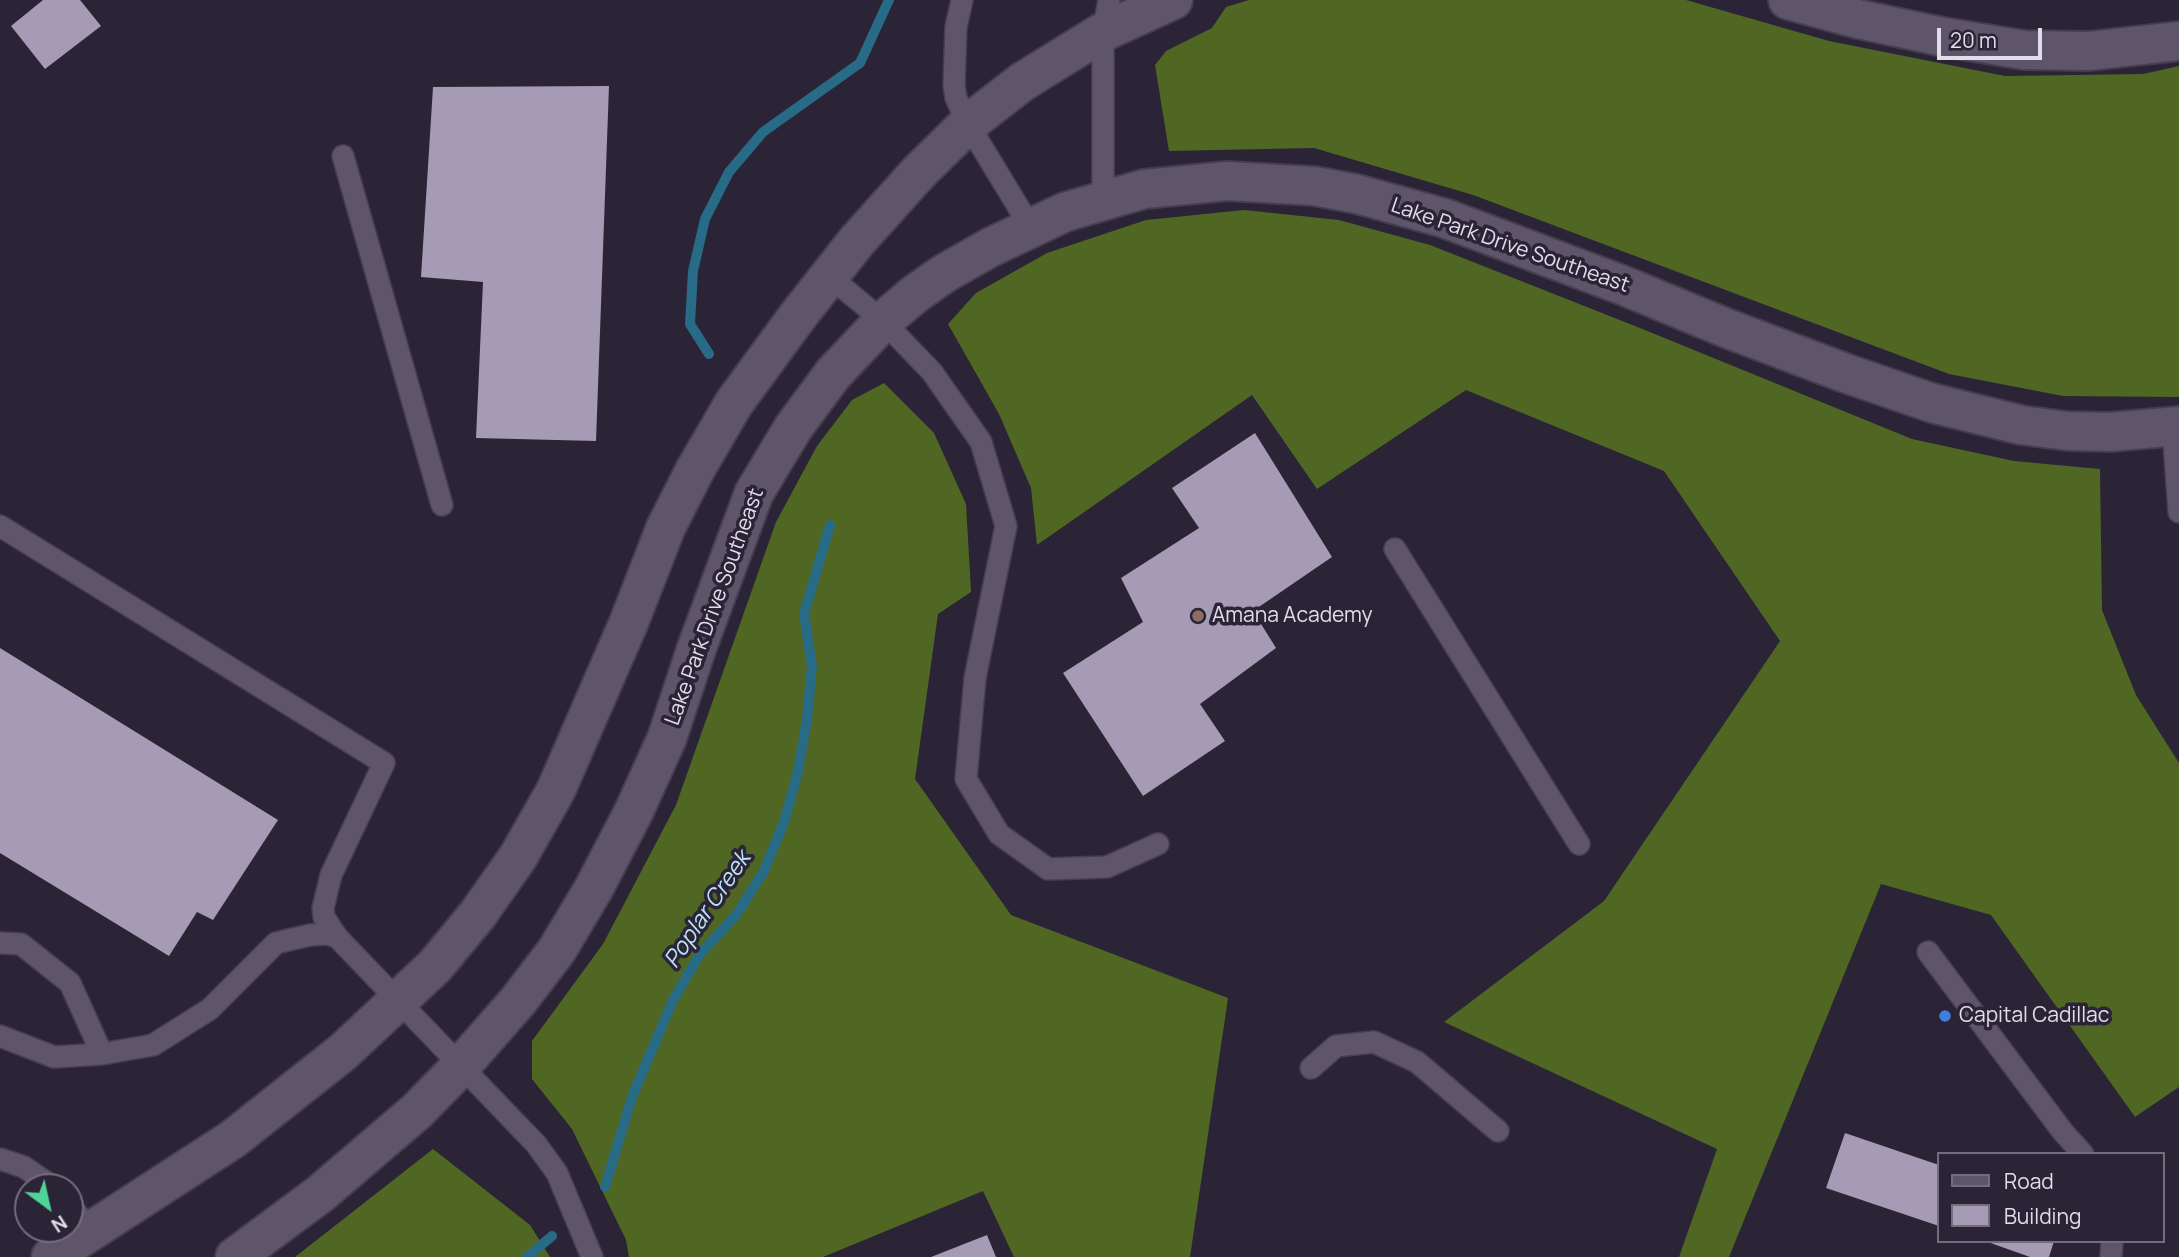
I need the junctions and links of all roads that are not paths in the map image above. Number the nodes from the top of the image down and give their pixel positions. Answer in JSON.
{"nodes":[{"id":1,"x":961,"y":0,"type":"edge"},
{"id":2,"x":1173,"y":0,"type":"edge"},
{"id":3,"x":1788,"y":0,"type":"edge"},
{"id":4,"x":1106,"y":16,"type":"edge"},
{"id":5,"x":2179,"y":41,"type":"edge"},
{"id":6,"x":968,"y":124,"type":"junction"},
{"id":7,"x":343,"y":156,"type":"dead end"},
{"id":8,"x":1103,"y":200,"type":"junction"},
{"id":9,"x":1031,"y":228,"type":"junction"},
{"id":10,"x":829,"y":276,"type":"junction"},
{"id":11,"x":883,"y":321,"type":"junction"},
{"id":12,"x":2176,"y":426,"type":"edge"},
{"id":13,"x":442,"y":505,"type":"dead end"},
{"id":14,"x":2179,"y":512,"type":"edge"},
{"id":15,"x":0,"y":526,"type":"edge"},
{"id":16,"x":1395,"y":549,"type":"dead end"},
{"id":17,"x":1158,"y":844,"type":"dead end"},
{"id":18,"x":1578,"y":844,"type":"dead end"},
{"id":19,"x":337,"y":937,"type":"junction"},
{"id":20,"x":0,"y":943,"type":"edge"},
{"id":21,"x":1928,"y":952,"type":"dead end"},
{"id":22,"x":399,"y":1000,"type":"junction"},
{"id":23,"x":0,"y":1036,"type":"edge"},
{"id":24,"x":103,"y":1054,"type":"junction"},
{"id":25,"x":460,"y":1067,"type":"junction"},
{"id":26,"x":1311,"y":1068,"type":"dead end"},
{"id":27,"x":1498,"y":1131,"type":"dead end"},
{"id":28,"x":2080,"y":1152,"type":"edge"},
{"id":29,"x":0,"y":1159,"type":"edge"},
{"id":30,"x":33,"y":1173,"type":"edge"},
{"id":31,"x":84,"y":1216,"type":"edge"},
{"id":32,"x":62,"y":1243,"type":"edge"},
{"id":33,"x":51,"y":1257,"type":"edge"},
{"id":34,"x":235,"y":1257,"type":"edge"},
{"id":35,"x":592,"y":1257,"type":"edge"}],
"edges":[{"from":1,"to":6,"type":"lane"},
{"from":2,"to":4,"type":"street"},
{"from":3,"to":5,"type":"street"},
{"from":4,"to":6,"type":"street"},
{"from":4,"to":8,"type":"lane"},
{"from":6,"to":9,"type":"lane"},
{"from":6,"to":10,"type":"street"},
{"from":7,"to":13,"type":"lane"},
{"from":8,"to":9,"type":"street","name":"Lake Park Drive Southeast"},
{"from":8,"to":12,"type":"street","name":"Lake Park Drive Southeast"},
{"from":9,"to":11,"type":"street","name":"Lake Park Drive Southeast"},
{"from":10,"to":11,"type":"lane"},
{"from":10,"to":22,"type":"street"},
{"from":11,"to":17,"type":"lane"},
{"from":11,"to":25,"type":"street","name":"Lake Park Drive Southeast"},
{"from":12,"to":14,"type":"lane"},
{"from":15,"to":19,"type":"lane"},
{"from":16,"to":18,"type":"lane"},
{"from":19,"to":22,"type":"lane"},
{"from":19,"to":24,"type":"lane"},
{"from":20,"to":24,"type":"lane"},
{"from":21,"to":28,"type":"lane"},
{"from":22,"to":25,"type":"lane"},
{"from":22,"to":31,"type":"street"},
{"from":23,"to":24,"type":"lane"},
{"from":25,"to":34,"type":"street","name":"Lake Park Drive Southeast"},
{"from":25,"to":35,"type":"lane"},
{"from":26,"to":27,"type":"lane"},
{"from":29,"to":30,"type":"lane"},
{"from":32,"to":33,"type":"street"}]}
